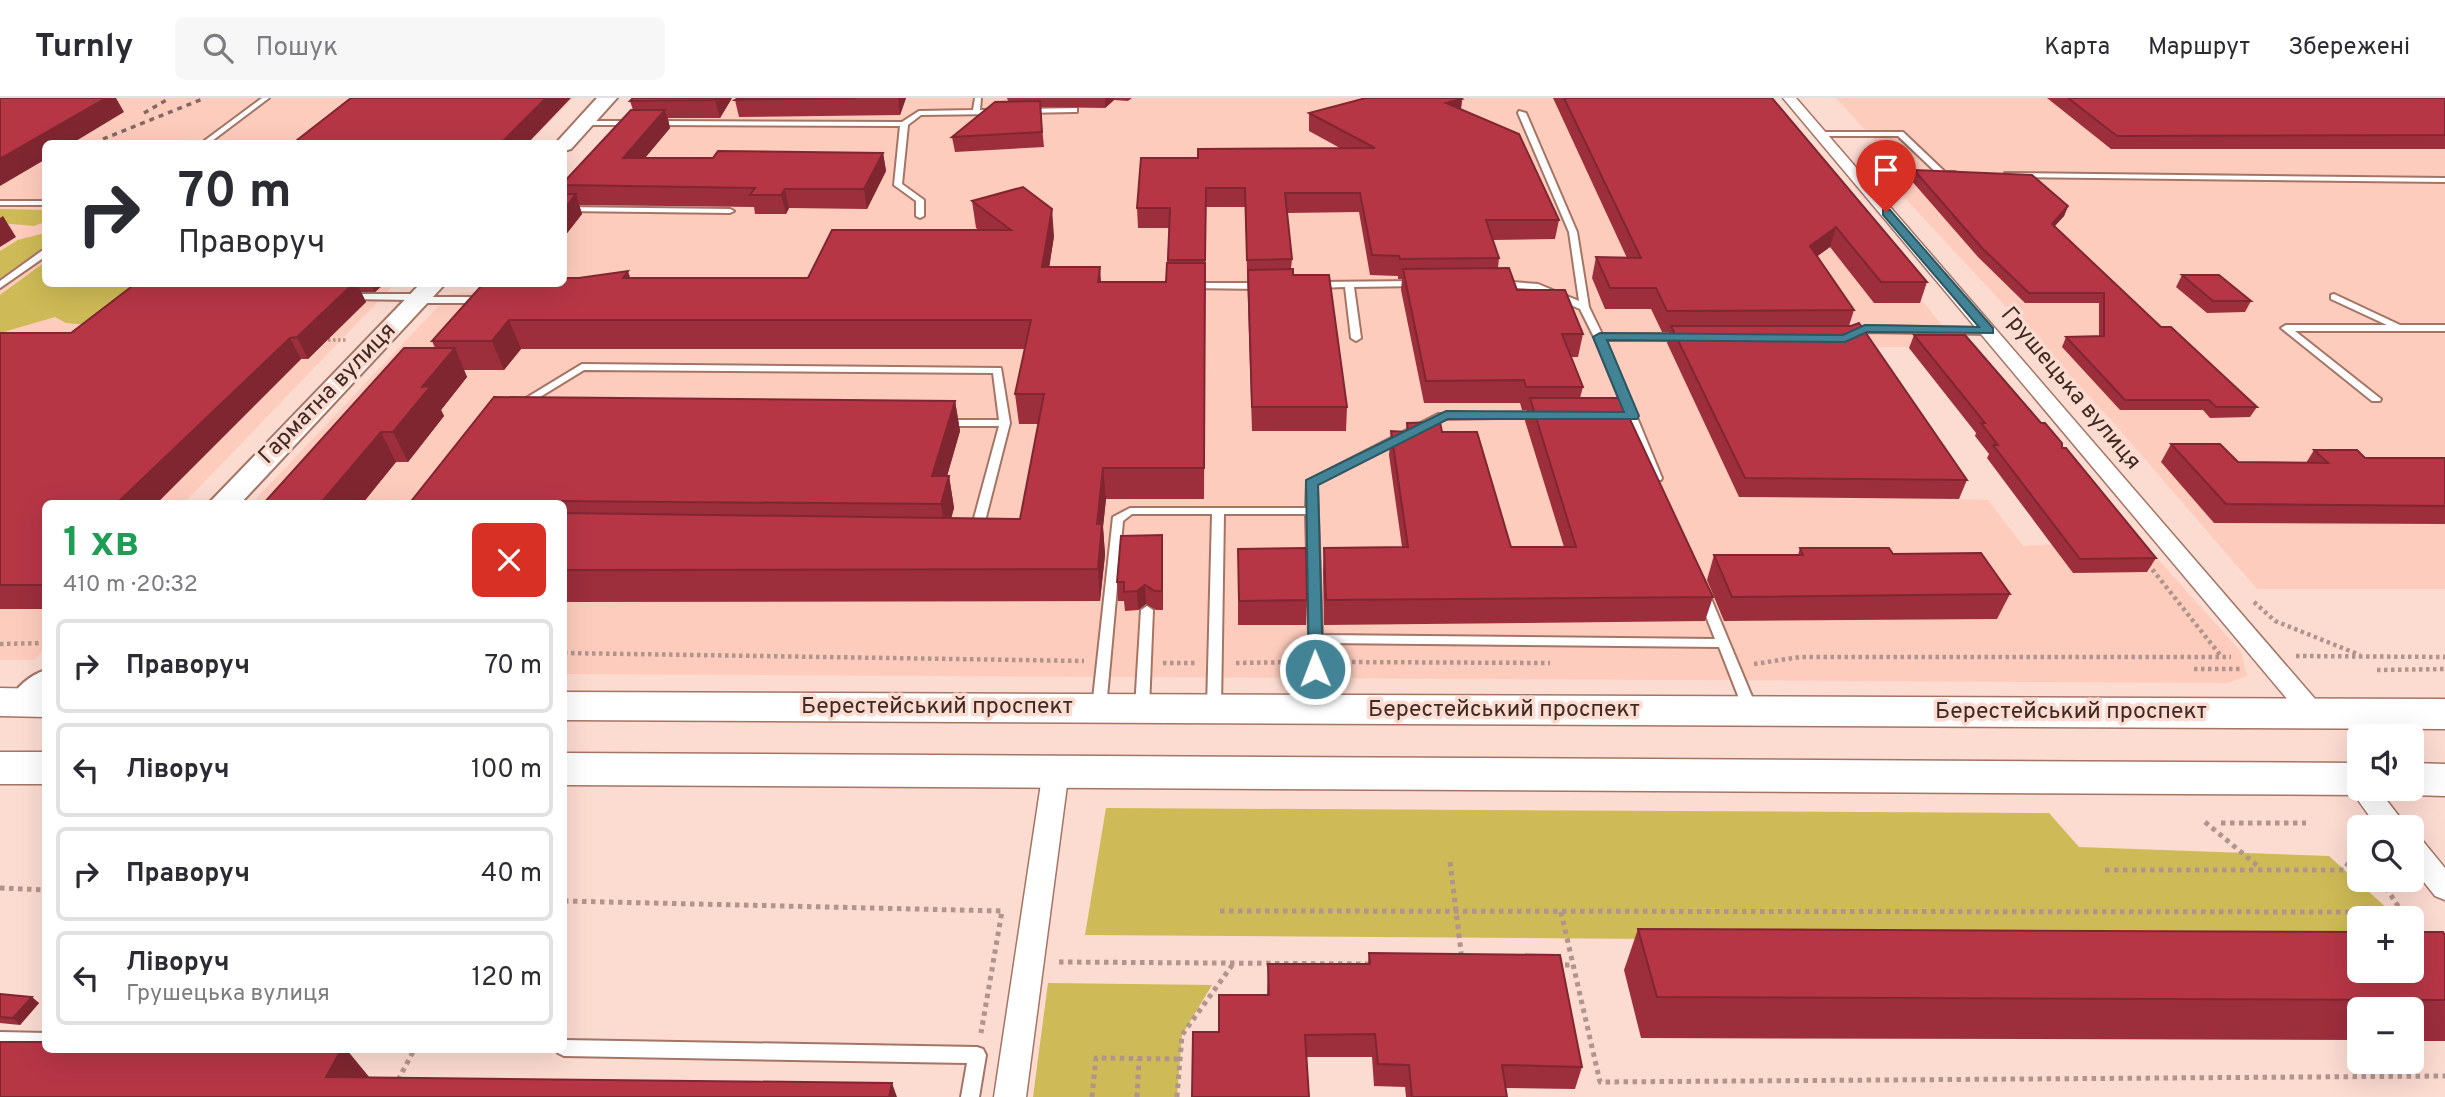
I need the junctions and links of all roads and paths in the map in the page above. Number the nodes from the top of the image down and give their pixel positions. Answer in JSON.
{"nodes":[{"id":1,"x":266,"y":98,"type":"edge"},
{"id":2,"x":608,"y":98,"type":"edge"},
{"id":3,"x":978,"y":98,"type":"edge"},
{"id":4,"x":1789,"y":98,"type":"edge"},
{"id":5,"x":1074,"y":110,"type":"dead end"},
{"id":6,"x":976,"y":112,"type":"junction"},
{"id":7,"x":1522,"y":113,"type":"dead end"},
{"id":8,"x":584,"y":123,"type":"junction"},
{"id":9,"x":904,"y":124,"type":"junction"},
{"id":10,"x":1818,"y":134,"type":"junction"},
{"id":11,"x":208,"y":140,"type":"edge"},
{"id":12,"x":567,"y":142,"type":"edge"},
{"id":13,"x":1971,"y":174,"type":"edge"},
{"id":14,"x":1999,"y":174,"type":"edge"},
{"id":15,"x":2445,"y":180,"type":"edge"},
{"id":16,"x":0,"y":203,"type":"edge"},
{"id":17,"x":42,"y":203,"type":"edge"},
{"id":18,"x":567,"y":209,"type":"edge"},
{"id":19,"x":730,"y":211,"type":"edge"},
{"id":20,"x":920,"y":216,"type":"dead end"},
{"id":21,"x":42,"y":255,"type":"edge"},
{"id":22,"x":1431,"y":284,"type":"edge"},
{"id":23,"x":1485,"y":284,"type":"edge"},
{"id":24,"x":0,"y":285,"type":"edge"},
{"id":25,"x":1280,"y":285,"type":"edge"},
{"id":26,"x":1308,"y":285,"type":"edge"},
{"id":27,"x":1349,"y":285,"type":"junction"},
{"id":28,"x":1183,"y":286,"type":"edge"},
{"id":29,"x":423,"y":294,"type":"edge"},
{"id":30,"x":336,"y":297,"type":"edge"},
{"id":31,"x":2334,"y":297,"type":"dead end"},
{"id":32,"x":490,"y":300,"type":"edge"},
{"id":33,"x":1584,"y":307,"type":"junction"},
{"id":34,"x":2399,"y":328,"type":"junction"},
{"id":35,"x":2445,"y":328,"type":"edge"},
{"id":36,"x":1989,"y":331,"type":"junction"},
{"id":37,"x":1600,"y":337,"type":"junction"},
{"id":38,"x":1695,"y":337,"type":"edge"},
{"id":39,"x":1356,"y":338,"type":"dead end"},
{"id":40,"x":1845,"y":338,"type":"edge"},
{"id":41,"x":328,"y":340,"type":"dead end"},
{"id":42,"x":348,"y":340,"type":"dead end"},
{"id":43,"x":2376,"y":399,"type":"dead end"},
{"id":44,"x":1552,"y":415,"type":"edge"},
{"id":45,"x":1619,"y":416,"type":"edge"},
{"id":46,"x":1632,"y":416,"type":"junction"},
{"id":47,"x":528,"y":418,"type":"edge"},
{"id":48,"x":923,"y":422,"type":"edge"},
{"id":49,"x":1005,"y":423,"type":"junction"},
{"id":50,"x":1662,"y":493,"type":"edge"},
{"id":51,"x":227,"y":500,"type":"edge"},
{"id":52,"x":1218,"y":511,"type":"junction"},
{"id":53,"x":1312,"y":511,"type":"junction"},
{"id":54,"x":960,"y":542,"type":"edge"},
{"id":55,"x":1698,"y":583,"type":"edge"},
{"id":56,"x":2252,"y":600,"type":"dead end"},
{"id":57,"x":1147,"y":610,"type":"edge"},
{"id":58,"x":1314,"y":639,"type":"junction"},
{"id":59,"x":42,"y":643,"type":"edge"},
{"id":60,"x":1723,"y":643,"type":"junction"},
{"id":61,"x":0,"y":644,"type":"edge"},
{"id":62,"x":2445,"y":657,"type":"edge"},
{"id":63,"x":2240,"y":668,"type":"dead end"},
{"id":64,"x":2194,"y":669,"type":"dead end"},
{"id":65,"x":2445,"y":669,"type":"edge"},
{"id":66,"x":2377,"y":670,"type":"dead end"},
{"id":67,"x":567,"y":706,"type":"edge"},
{"id":68,"x":1099,"y":708,"type":"junction"},
{"id":69,"x":1142,"y":708,"type":"junction"},
{"id":70,"x":1214,"y":709,"type":"junction"},
{"id":71,"x":1318,"y":709,"type":"junction"},
{"id":72,"x":1751,"y":711,"type":"junction"},
{"id":73,"x":2314,"y":713,"type":"junction"},
{"id":74,"x":2445,"y":713,"type":"edge"},
{"id":75,"x":0,"y":768,"type":"edge"},
{"id":76,"x":42,"y":768,"type":"edge"},
{"id":77,"x":567,"y":769,"type":"edge"},
{"id":78,"x":1056,"y":770,"type":"junction"},
{"id":79,"x":2424,"y":779,"type":"edge"},
{"id":80,"x":2445,"y":780,"type":"edge"},
{"id":81,"x":2347,"y":783,"type":"edge"},
{"id":82,"x":2373,"y":801,"type":"edge"},
{"id":83,"x":2384,"y":815,"type":"edge"},
{"id":84,"x":2205,"y":822,"type":"dead end"},
{"id":85,"x":2221,"y":823,"type":"dead end"},
{"id":86,"x":2306,"y":823,"type":"dead end"},
{"id":87,"x":1450,"y":862,"type":"dead end"},
{"id":88,"x":2424,"y":863,"type":"edge"},
{"id":89,"x":2347,"y":865,"type":"edge"},
{"id":90,"x":2260,"y":868,"type":"junction"},
{"id":91,"x":2105,"y":870,"type":"dead end"},
{"id":92,"x":0,"y":888,"type":"edge"},
{"id":93,"x":2445,"y":888,"type":"edge"},
{"id":94,"x":42,"y":890,"type":"edge"},
{"id":95,"x":2389,"y":892,"type":"edge"},
{"id":96,"x":567,"y":901,"type":"edge"},
{"id":97,"x":1220,"y":911,"type":"dead end"},
{"id":98,"x":1455,"y":912,"type":"junction"},
{"id":99,"x":1562,"y":912,"type":"junction"},
{"id":100,"x":1050,"y":962,"type":"dead end"},
{"id":101,"x":1234,"y":963,"type":"junction"},
{"id":102,"x":1382,"y":964,"type":"edge"},
{"id":103,"x":1449,"y":964,"type":"edge"},
{"id":104,"x":1463,"y":964,"type":"junction"},
{"id":105,"x":1476,"y":964,"type":"edge"},
{"id":106,"x":1545,"y":965,"type":"edge"},
{"id":107,"x":1572,"y":965,"type":"junction"},
{"id":108,"x":0,"y":1040,"type":"edge"},
{"id":109,"x":42,"y":1041,"type":"edge"},
{"id":110,"x":567,"y":1048,"type":"edge"},
{"id":111,"x":412,"y":1053,"type":"edge"},
{"id":112,"x":977,"y":1055,"type":"junction"},
{"id":113,"x":1139,"y":1059,"type":"junction"},
{"id":114,"x":1180,"y":1059,"type":"junction"},
{"id":115,"x":2445,"y":1076,"type":"edge"},
{"id":116,"x":395,"y":1085,"type":"edge"},
{"id":117,"x":970,"y":1097,"type":"edge"},
{"id":118,"x":1010,"y":1097,"type":"edge"},
{"id":119,"x":1092,"y":1097,"type":"edge"},
{"id":120,"x":1137,"y":1097,"type":"edge"},
{"id":121,"x":1177,"y":1097,"type":"edge"}],
"edges":[{"from":1,"to":11,"type":"lane"},
{"from":2,"to":8,"type":"street"},
{"from":3,"to":6,"type":"lane"},
{"from":4,"to":10,"type":"street","name":"Грушецька вулиця"},
{"from":5,"to":6,"type":"lane"},
{"from":6,"to":9,"type":"lane"},
{"from":7,"to":33,"type":"lane"},
{"from":8,"to":9,"type":"lane"},
{"from":8,"to":12,"type":"street"},
{"from":9,"to":20,"type":"lane"},
{"from":10,"to":13,"type":"lane"},
{"from":10,"to":36,"type":"street","name":"Грушецька вулиця"},
{"from":14,"to":15,"type":"lane"},
{"from":16,"to":17,"type":"lane"},
{"from":18,"to":19,"type":"lane"},
{"from":21,"to":24,"type":"lane"},
{"from":22,"to":27,"type":"lane"},
{"from":23,"to":33,"type":"lane"},
{"from":25,"to":28,"type":"lane"},
{"from":26,"to":27,"type":"lane"},
{"from":27,"to":39,"type":"lane"},
{"from":29,"to":30,"type":"lane"},
{"from":29,"to":32,"type":"lane"},
{"from":29,"to":51,"type":"street","name":"Гарматна вулиця"},
{"from":31,"to":34,"type":"lane"},
{"from":33,"to":37,"type":"lane"},
{"from":34,"to":35,"type":"lane"},
{"from":34,"to":43,"type":"lane"},
{"from":36,"to":40,"type":"lane"},
{"from":36,"to":73,"type":"street","name":"Грушецька вулиця"},
{"from":37,"to":38,"type":"lane"},
{"from":37,"to":46,"type":"lane"},
{"from":41,"to":42,"type":"path"},
{"from":44,"to":53,"type":"lane"},
{"from":45,"to":46,"type":"lane"},
{"from":46,"to":50,"type":"lane"},
{"from":47,"to":49,"type":"lane"},
{"from":48,"to":49,"type":"lane"},
{"from":49,"to":54,"type":"lane"},
{"from":52,"to":53,"type":"lane"},
{"from":52,"to":68,"type":"lane"},
{"from":52,"to":70,"type":"lane"},
{"from":53,"to":58,"type":"lane"},
{"from":55,"to":60,"type":"lane"},
{"from":56,"to":62,"type":"path"},
{"from":57,"to":69,"type":"lane"},
{"from":58,"to":60,"type":"lane"},
{"from":58,"to":71,"type":"lane"},
{"from":59,"to":61,"type":"path"},
{"from":60,"to":72,"type":"lane"},
{"from":63,"to":64,"type":"path"},
{"from":65,"to":66,"type":"path"},
{"from":67,"to":68,"type":"main road","name":"Берестейський проспект"},
{"from":68,"to":69,"type":"main road","name":"Берестейський проспект"},
{"from":69,"to":70,"type":"main road","name":"Берестейський проспект"},
{"from":70,"to":71,"type":"main road","name":"Берестейський проспект"},
{"from":71,"to":72,"type":"main road","name":"Берестейський проспект"},
{"from":72,"to":73,"type":"main road","name":"Берестейський проспект"},
{"from":73,"to":74,"type":"main road","name":"Берестейський проспект"},
{"from":75,"to":76,"type":"main road"},
{"from":77,"to":78,"type":"main road"},
{"from":78,"to":81,"type":"main road"},
{"from":78,"to":118,"type":"street"},
{"from":79,"to":80,"type":"main road"},
{"from":82,"to":83,"type":"street"},
{"from":84,"to":90,"type":"path"},
{"from":85,"to":86,"type":"path"},
{"from":87,"to":98,"type":"path"},
{"from":88,"to":93,"type":"street"},
{"from":89,"to":90,"type":"path"},
{"from":90,"to":91,"type":"path"},
{"from":92,"to":94,"type":"path"},
{"from":95,"to":99,"type":"path"},
{"from":96,"to":112,"type":"path"},
{"from":97,"to":98,"type":"path"},
{"from":98,"to":99,"type":"path"},
{"from":98,"to":104,"type":"path"},
{"from":99,"to":107,"type":"path"},
{"from":100,"to":101,"type":"path"},
{"from":101,"to":102,"type":"path"},
{"from":101,"to":114,"type":"path"},
{"from":103,"to":104,"type":"path"},
{"from":104,"to":105,"type":"path"},
{"from":106,"to":107,"type":"path"},
{"from":107,"to":115,"type":"path"},
{"from":108,"to":109,"type":"lane"},
{"from":110,"to":112,"type":"lane"},
{"from":111,"to":116,"type":"path"},
{"from":112,"to":117,"type":"lane"},
{"from":113,"to":114,"type":"path"},
{"from":113,"to":119,"type":"path"},
{"from":113,"to":120,"type":"path"},
{"from":114,"to":121,"type":"path"}]}
